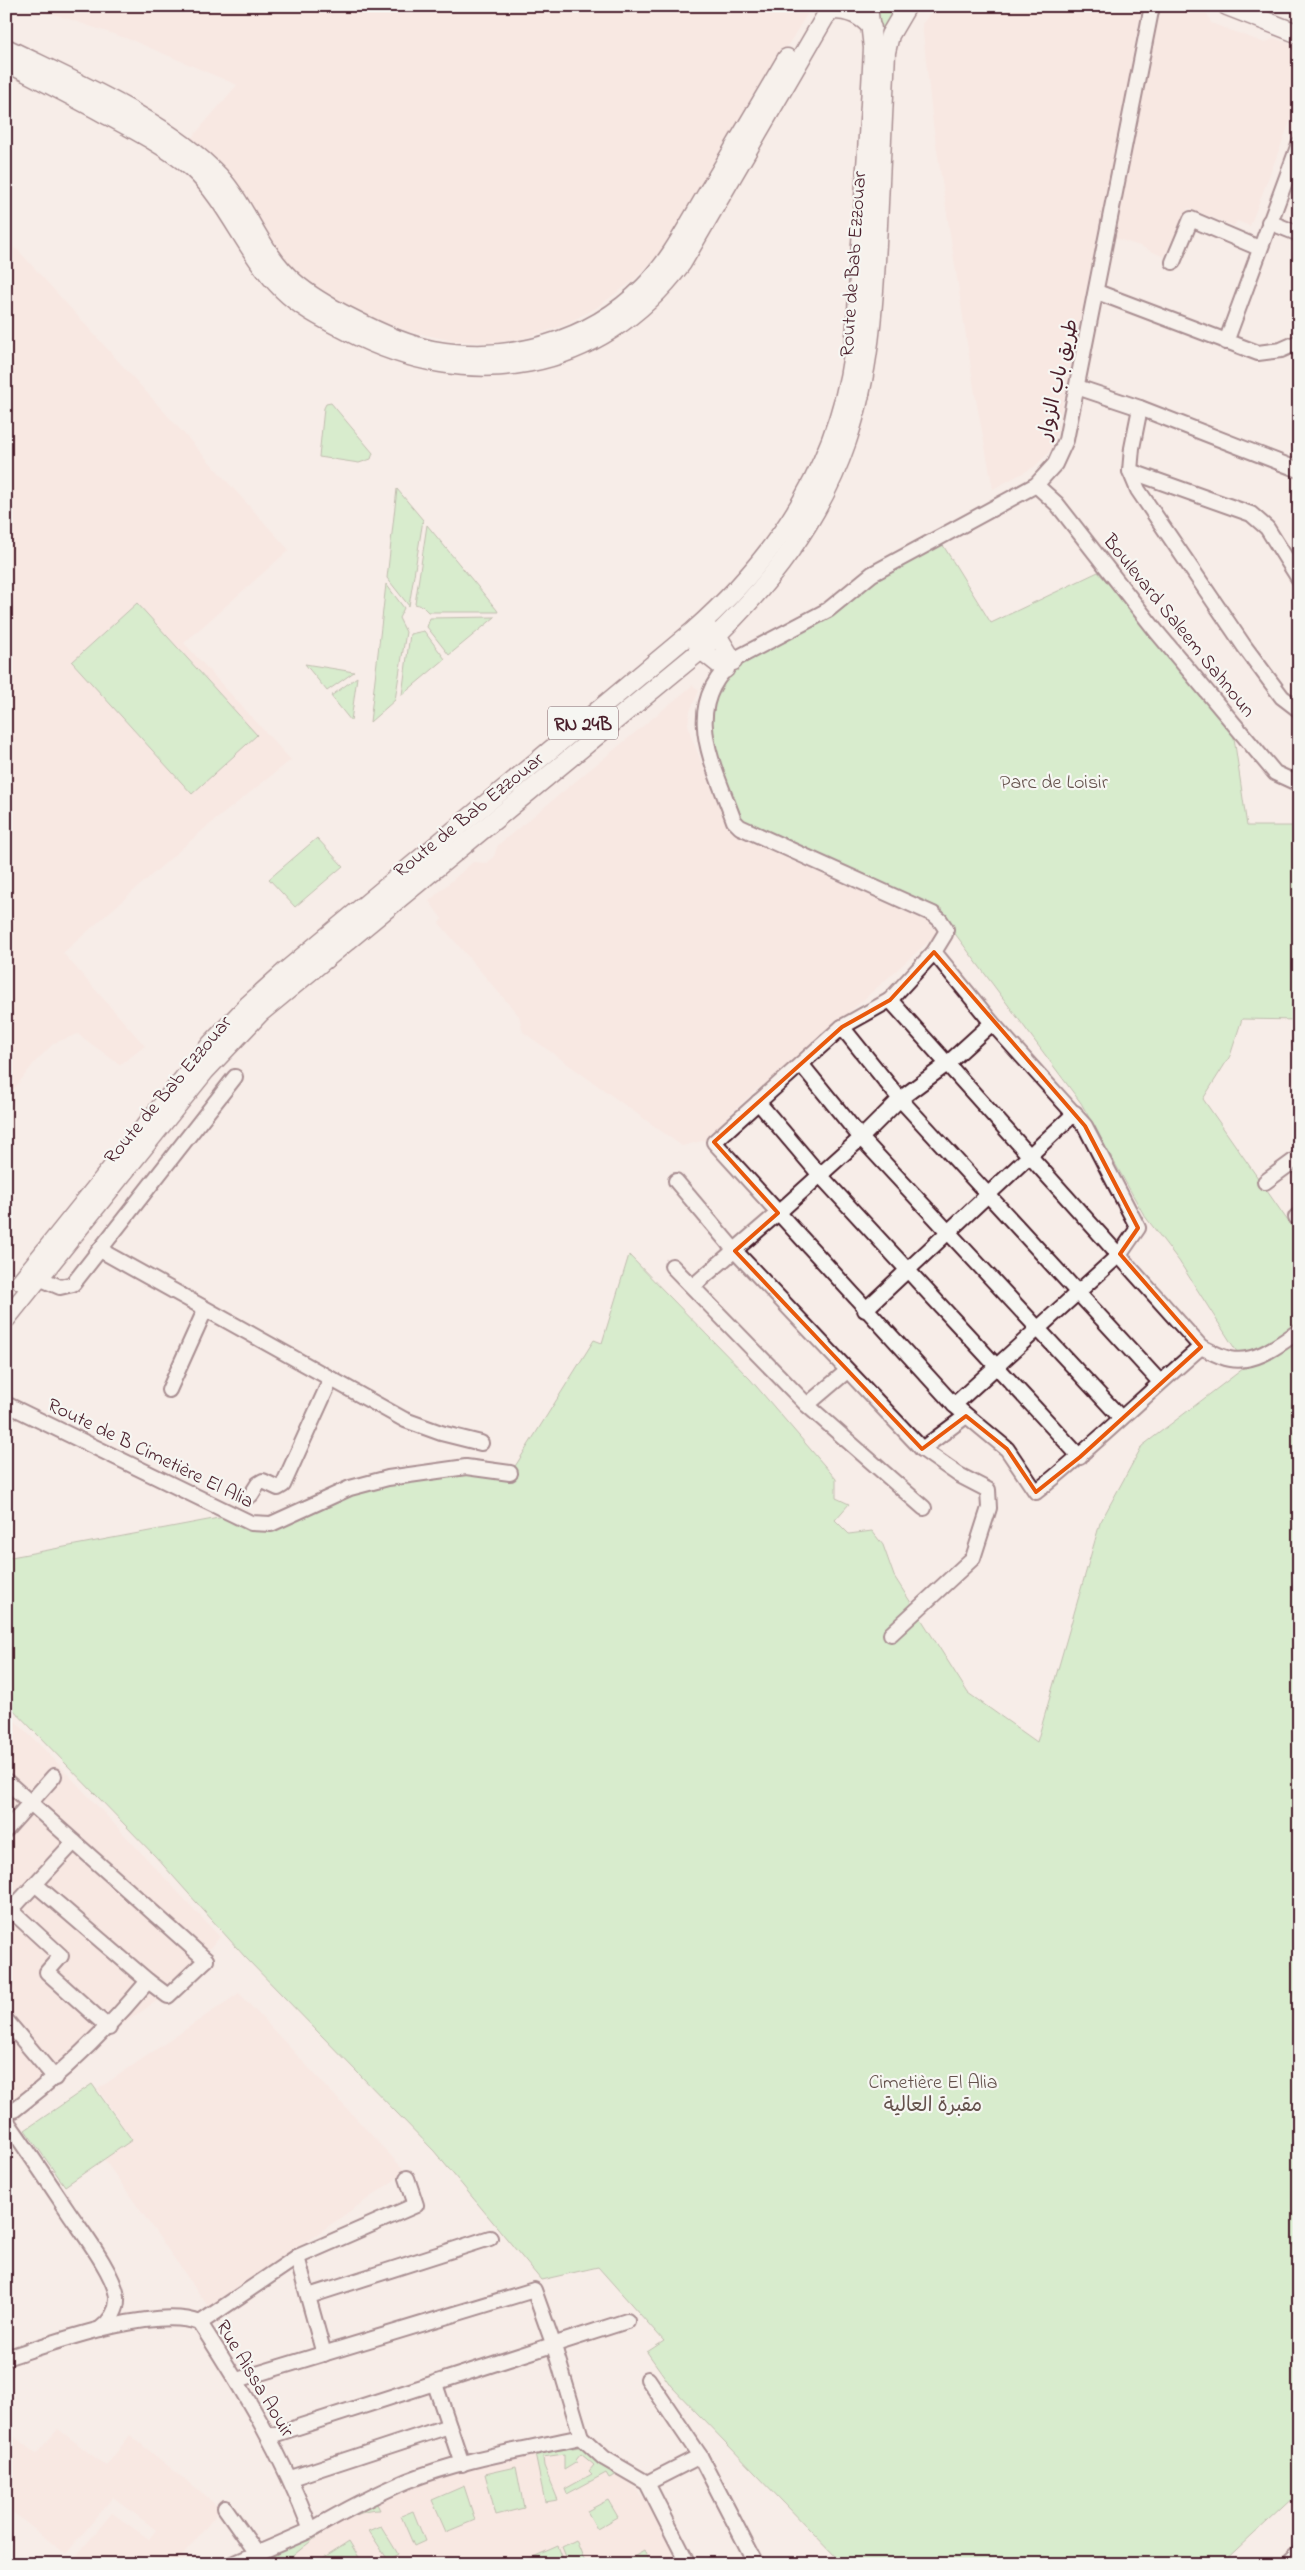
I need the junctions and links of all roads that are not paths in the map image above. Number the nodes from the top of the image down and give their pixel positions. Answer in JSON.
{"nodes":[{"id":1,"x":868,"y":6,"type":"edge"},
{"id":2,"x":907,"y":6,"type":"edge"},
{"id":3,"x":1152,"y":6,"type":"edge"},
{"id":4,"x":1227,"y":6,"type":"edge"},
{"id":5,"x":829,"y":8,"type":"edge"},
{"id":6,"x":872,"y":28,"type":"junction"},
{"id":7,"x":1299,"y":34,"type":"edge"},
{"id":8,"x":6,"y":48,"type":"edge"},
{"id":9,"x":6,"y":62,"type":"edge"},
{"id":10,"x":1299,"y":144,"type":"edge"},
{"id":11,"x":1269,"y":222,"type":"junction"},
{"id":12,"x":1299,"y":234,"type":"edge"},
{"id":13,"x":1259,"y":248,"type":"junction"},
{"id":14,"x":1173,"y":262,"type":"dead end"},
{"id":15,"x":866,"y":290,"type":"junction"},
{"id":16,"x":1097,"y":292,"type":"junction"},
{"id":17,"x":856,"y":309,"type":"junction"},
{"id":18,"x":873,"y":319,"type":"junction"},
{"id":19,"x":1226,"y":342,"type":"junction"},
{"id":20,"x":1299,"y":342,"type":"edge"},
{"id":21,"x":1077,"y":387,"type":"junction"},
{"id":22,"x":1140,"y":408,"type":"junction"},
{"id":23,"x":1297,"y":469,"type":"edge"},
{"id":24,"x":1130,"y":471,"type":"junction"},
{"id":25,"x":1036,"y":485,"type":"junction"},
{"id":26,"x":1299,"y":579,"type":"edge"},
{"id":27,"x":696,"y":628,"type":"junction"},
{"id":28,"x":716,"y":635,"type":"junction"},
{"id":29,"x":701,"y":650,"type":"junction"},
{"id":30,"x":729,"y":665,"type":"junction"},
{"id":31,"x":1299,"y":710,"type":"edge"},
{"id":32,"x":1299,"y":784,"type":"edge"},
{"id":33,"x":934,"y":952,"type":"junction"},
{"id":34,"x":890,"y":1000,"type":"junction"},
{"id":35,"x":992,"y":1023,"type":"junction"},
{"id":36,"x":842,"y":1027,"type":"junction"},
{"id":37,"x":801,"y":1064,"type":"junction"},
{"id":38,"x":947,"y":1064,"type":"junction"},
{"id":39,"x":235,"y":1077,"type":"dead end"},
{"id":40,"x":900,"y":1099,"type":"junction"},
{"id":41,"x":758,"y":1102,"type":"junction"},
{"id":42,"x":1075,"y":1113,"type":"junction"},
{"id":43,"x":861,"y":1138,"type":"junction"},
{"id":44,"x":1030,"y":1155,"type":"junction"},
{"id":45,"x":1299,"y":1157,"type":"edge"},
{"id":46,"x":819,"y":1174,"type":"junction"},
{"id":47,"x":676,"y":1181,"type":"dead end"},
{"id":48,"x":1265,"y":1182,"type":"dead end"},
{"id":49,"x":988,"y":1194,"type":"junction"},
{"id":50,"x":778,"y":1213,"type":"junction"},
{"id":51,"x":949,"y":1231,"type":"junction"},
{"id":52,"x":100,"y":1250,"type":"junction"},
{"id":53,"x":736,"y":1251,"type":"junction"},
{"id":54,"x":1120,"y":1254,"type":"junction"},
{"id":55,"x":672,"y":1266,"type":"dead end"},
{"id":56,"x":908,"y":1270,"type":"junction"},
{"id":57,"x":39,"y":1278,"type":"junction"},
{"id":58,"x":693,"y":1286,"type":"junction"},
{"id":59,"x":1078,"y":1292,"type":"junction"},
{"id":60,"x":6,"y":1300,"type":"edge"},
{"id":61,"x":205,"y":1310,"type":"junction"},
{"id":62,"x":865,"y":1310,"type":"junction"},
{"id":63,"x":6,"y":1319,"type":"edge"},
{"id":64,"x":1039,"y":1329,"type":"junction"},
{"id":65,"x":1299,"y":1331,"type":"edge"},
{"id":66,"x":1200,"y":1347,"type":"junction"},
{"id":67,"x":997,"y":1367,"type":"junction"},
{"id":68,"x":847,"y":1371,"type":"junction"},
{"id":69,"x":330,"y":1379,"type":"junction"},
{"id":70,"x":1160,"y":1382,"type":"junction"},
{"id":71,"x":169,"y":1390,"type":"dead end"},
{"id":72,"x":6,"y":1404,"type":"edge"},
{"id":73,"x":807,"y":1405,"type":"junction"},
{"id":74,"x":954,"y":1405,"type":"junction"},
{"id":75,"x":966,"y":1416,"type":"junction"},
{"id":76,"x":1120,"y":1418,"type":"junction"},
{"id":77,"x":481,"y":1443,"type":"dead end"},
{"id":78,"x":922,"y":1449,"type":"junction"},
{"id":79,"x":1080,"y":1457,"type":"junction"},
{"id":80,"x":510,"y":1474,"type":"dead end"},
{"id":81,"x":251,"y":1495,"type":"dead end"},
{"id":82,"x":924,"y":1508,"type":"dead end"},
{"id":83,"x":892,"y":1634,"type":"dead end"},
{"id":84,"x":54,"y":1776,"type":"dead end"},
{"id":85,"x":6,"y":1781,"type":"edge"},
{"id":86,"x":31,"y":1801,"type":"junction"},
{"id":87,"x":6,"y":1830,"type":"edge"},
{"id":88,"x":74,"y":1842,"type":"junction"},
{"id":89,"x":35,"y":1884,"type":"junction"},
{"id":90,"x":9,"y":1906,"type":"edge"},
{"id":91,"x":148,"y":1981,"type":"junction"},
{"id":92,"x":6,"y":2020,"type":"edge"},
{"id":93,"x":109,"y":2028,"type":"junction"},
{"id":94,"x":55,"y":2078,"type":"junction"},
{"id":95,"x":10,"y":2115,"type":"edge"},
{"id":96,"x":407,"y":2178,"type":"dead end"},
{"id":97,"x":490,"y":2238,"type":"dead end"},
{"id":98,"x":297,"y":2257,"type":"junction"},
{"id":99,"x":309,"y":2296,"type":"junction"},
{"id":100,"x":627,"y":2321,"type":"dead end"},
{"id":101,"x":200,"y":2324,"type":"junction"},
{"id":102,"x":99,"y":2329,"type":"junction"},
{"id":103,"x":554,"y":2346,"type":"junction"},
{"id":104,"x":324,"y":2354,"type":"junction"},
{"id":105,"x":6,"y":2358,"type":"edge"},
{"id":106,"x":648,"y":2379,"type":"dead end"},
{"id":107,"x":237,"y":2380,"type":"junction"},
{"id":108,"x":435,"y":2384,"type":"junction"},
{"id":109,"x":449,"y":2426,"type":"junction"},
{"id":110,"x":270,"y":2436,"type":"junction"},
{"id":111,"x":581,"y":2437,"type":"junction"},
{"id":112,"x":700,"y":2456,"type":"junction"},
{"id":113,"x":462,"y":2464,"type":"junction"},
{"id":114,"x":291,"y":2478,"type":"junction"},
{"id":115,"x":647,"y":2484,"type":"junction"},
{"id":116,"x":224,"y":2508,"type":"dead end"},
{"id":117,"x":311,"y":2530,"type":"junction"},
{"id":118,"x":256,"y":2552,"type":"junction"},
{"id":119,"x":1299,"y":2553,"type":"edge"},
{"id":120,"x":234,"y":2564,"type":"edge"},
{"id":121,"x":688,"y":2564,"type":"edge"},
{"id":122,"x":756,"y":2564,"type":"edge"},
{"id":123,"x":1287,"y":2564,"type":"edge"}],
"edges":[{"from":1,"to":6,"type":"main road","name":"Route de Bab Ezzouar","number":"RN 24B"},
{"from":2,"to":15,"type":"main road","name":"Route de Bab Ezzouar"},
{"from":3,"to":16,"type":"street","name":"طريق باب الزوار"},
{"from":4,"to":7,"type":"main road"},
{"from":5,"to":6,"type":"main road"},
{"from":5,"to":8,"type":"main road"},
{"from":5,"to":9,"type":"main road"},
{"from":6,"to":15,"type":"main road","name":"Route de Bab Ezzouar","number":"RN 24B"},
{"from":10,"to":11,"type":"street"},
{"from":11,"to":12,"type":"street"},
{"from":11,"to":13,"type":"street"},
{"from":13,"to":14,"type":"street"},
{"from":13,"to":19,"type":"street"},
{"from":15,"to":17,"type":"main road","name":"Route de Bab Ezzouar","number":"RN 24B"},
{"from":15,"to":18,"type":"main road","name":"Route de Bab Ezzouar"},
{"from":16,"to":19,"type":"street"},
{"from":16,"to":21,"type":"street","name":"طريق باب الزوار"},
{"from":17,"to":18,"type":"main road"},
{"from":17,"to":27,"type":"main road","name":"Route de Bab Ezzouar","number":"RN 24B"},
{"from":18,"to":28,"type":"main road","name":"Route de Bab Ezzouar"},
{"from":19,"to":20,"type":"street"},
{"from":21,"to":22,"type":"street"},
{"from":21,"to":25,"type":"street","name":"طريق باب الزوار"},
{"from":22,"to":23,"type":"street"},
{"from":22,"to":24,"type":"street"},
{"from":24,"to":26,"type":"street"},
{"from":24,"to":31,"type":"street"},
{"from":25,"to":30,"type":"street","name":"طريق باب الزوار"},
{"from":25,"to":32,"type":"street","name":"Boulevard Saleem Sahnoun"},
{"from":27,"to":28,"type":"main road"},
{"from":27,"to":29,"type":"main road"},
{"from":27,"to":60,"type":"main road","name":"Route de Bab Ezzouar","number":"RN 24B"},
{"from":28,"to":29,"type":"main road","name":"Route de Bab Ezzouar"},
{"from":28,"to":30,"type":"main road"},
{"from":29,"to":30,"type":"main road"},
{"from":29,"to":57,"type":"main road","name":"Route de Bab Ezzouar"},
{"from":30,"to":33,"type":"street"},
{"from":33,"to":34,"type":"street"},
{"from":33,"to":35,"type":"street"},
{"from":34,"to":36,"type":"street"},
{"from":34,"to":38,"type":"street"},
{"from":35,"to":38,"type":"street"},
{"from":35,"to":42,"type":"street"},
{"from":36,"to":37,"type":"street"},
{"from":36,"to":40,"type":"street"},
{"from":37,"to":41,"type":"street"},
{"from":37,"to":43,"type":"street"},
{"from":38,"to":40,"type":"street"},
{"from":38,"to":44,"type":"street"},
{"from":39,"to":52,"type":"street"},
{"from":40,"to":43,"type":"street"},
{"from":40,"to":49,"type":"street"},
{"from":41,"to":46,"type":"street"},
{"from":41,"to":50,"type":"street"},
{"from":42,"to":44,"type":"street"},
{"from":42,"to":54,"type":"street"},
{"from":43,"to":46,"type":"street"},
{"from":43,"to":51,"type":"street"},
{"from":44,"to":49,"type":"street"},
{"from":44,"to":54,"type":"street"},
{"from":45,"to":48,"type":"street"},
{"from":46,"to":50,"type":"street"},
{"from":46,"to":56,"type":"street"},
{"from":47,"to":53,"type":"street"},
{"from":49,"to":51,"type":"street"},
{"from":49,"to":59,"type":"street"},
{"from":50,"to":53,"type":"street"},
{"from":50,"to":62,"type":"street"},
{"from":51,"to":56,"type":"street"},
{"from":51,"to":64,"type":"street"},
{"from":52,"to":57,"type":"street"},
{"from":52,"to":61,"type":"street"},
{"from":53,"to":58,"type":"street"},
{"from":53,"to":68,"type":"street"},
{"from":54,"to":59,"type":"street"},
{"from":54,"to":66,"type":"street"},
{"from":55,"to":58,"type":"street"},
{"from":56,"to":62,"type":"street"},
{"from":56,"to":67,"type":"street"},
{"from":57,"to":63,"type":"main road","name":"Route de Bab Ezzouar"},
{"from":58,"to":73,"type":"street"},
{"from":59,"to":64,"type":"street"},
{"from":59,"to":70,"type":"street"},
{"from":61,"to":69,"type":"street"},
{"from":61,"to":71,"type":"street"},
{"from":62,"to":74,"type":"street"},
{"from":64,"to":67,"type":"street"},
{"from":64,"to":76,"type":"street"},
{"from":65,"to":66,"type":"street"},
{"from":66,"to":70,"type":"street"},
{"from":67,"to":74,"type":"street"},
{"from":67,"to":79,"type":"street"},
{"from":68,"to":73,"type":"street"},
{"from":68,"to":78,"type":"street"},
{"from":69,"to":77,"type":"street"},
{"from":69,"to":81,"type":"street"},
{"from":70,"to":76,"type":"street"},
{"from":72,"to":80,"type":"street","name":"Route de B Cimetière El Alia"},
{"from":73,"to":82,"type":"street"},
{"from":74,"to":75,"type":"street"},
{"from":75,"to":78,"type":"street"},
{"from":75,"to":79,"type":"street"},
{"from":76,"to":79,"type":"street"},
{"from":78,"to":83,"type":"street"},
{"from":84,"to":86,"type":"street"},
{"from":85,"to":86,"type":"street"},
{"from":86,"to":87,"type":"street"},
{"from":86,"to":88,"type":"street"},
{"from":88,"to":89,"type":"street"},
{"from":88,"to":91,"type":"street"},
{"from":89,"to":90,"type":"street"},
{"from":89,"to":91,"type":"street"},
{"from":90,"to":93,"type":"street"},
{"from":91,"to":93,"type":"street"},
{"from":92,"to":94,"type":"street"},
{"from":93,"to":94,"type":"street"},
{"from":94,"to":95,"type":"street"},
{"from":95,"to":102,"type":"street"},
{"from":96,"to":98,"type":"street"},
{"from":97,"to":99,"type":"street"},
{"from":98,"to":99,"type":"street"},
{"from":98,"to":101,"type":"street"},
{"from":99,"to":104,"type":"street"},
{"from":100,"to":103,"type":"street"},
{"from":101,"to":102,"type":"street","name":"Rue Aissa Aouir"},
{"from":101,"to":107,"type":"street","name":"Rue Aissa Aouir"},
{"from":102,"to":105,"type":"street","name":"Rue Aissa Aouir"},
{"from":103,"to":104,"type":"street"},
{"from":103,"to":108,"type":"street"},
{"from":103,"to":111,"type":"street"},
{"from":104,"to":107,"type":"street"},
{"from":106,"to":112,"type":"street"},
{"from":107,"to":110,"type":"street","name":"Rue Aissa Aouir"},
{"from":108,"to":109,"type":"street"},
{"from":108,"to":110,"type":"street"},
{"from":109,"to":113,"type":"street"},
{"from":109,"to":114,"type":"street"},
{"from":110,"to":114,"type":"street","name":"Rue Aissa Aouir"},
{"from":111,"to":113,"type":"street"},
{"from":111,"to":115,"type":"street"},
{"from":112,"to":115,"type":"street"},
{"from":112,"to":122,"type":"street"},
{"from":113,"to":117,"type":"street"},
{"from":114,"to":117,"type":"street","name":"Rue Aissa Aouir"},
{"from":115,"to":121,"type":"street"},
{"from":116,"to":118,"type":"street"},
{"from":117,"to":118,"type":"street"},
{"from":118,"to":120,"type":"street"},
{"from":119,"to":123,"type":"street"}]}
